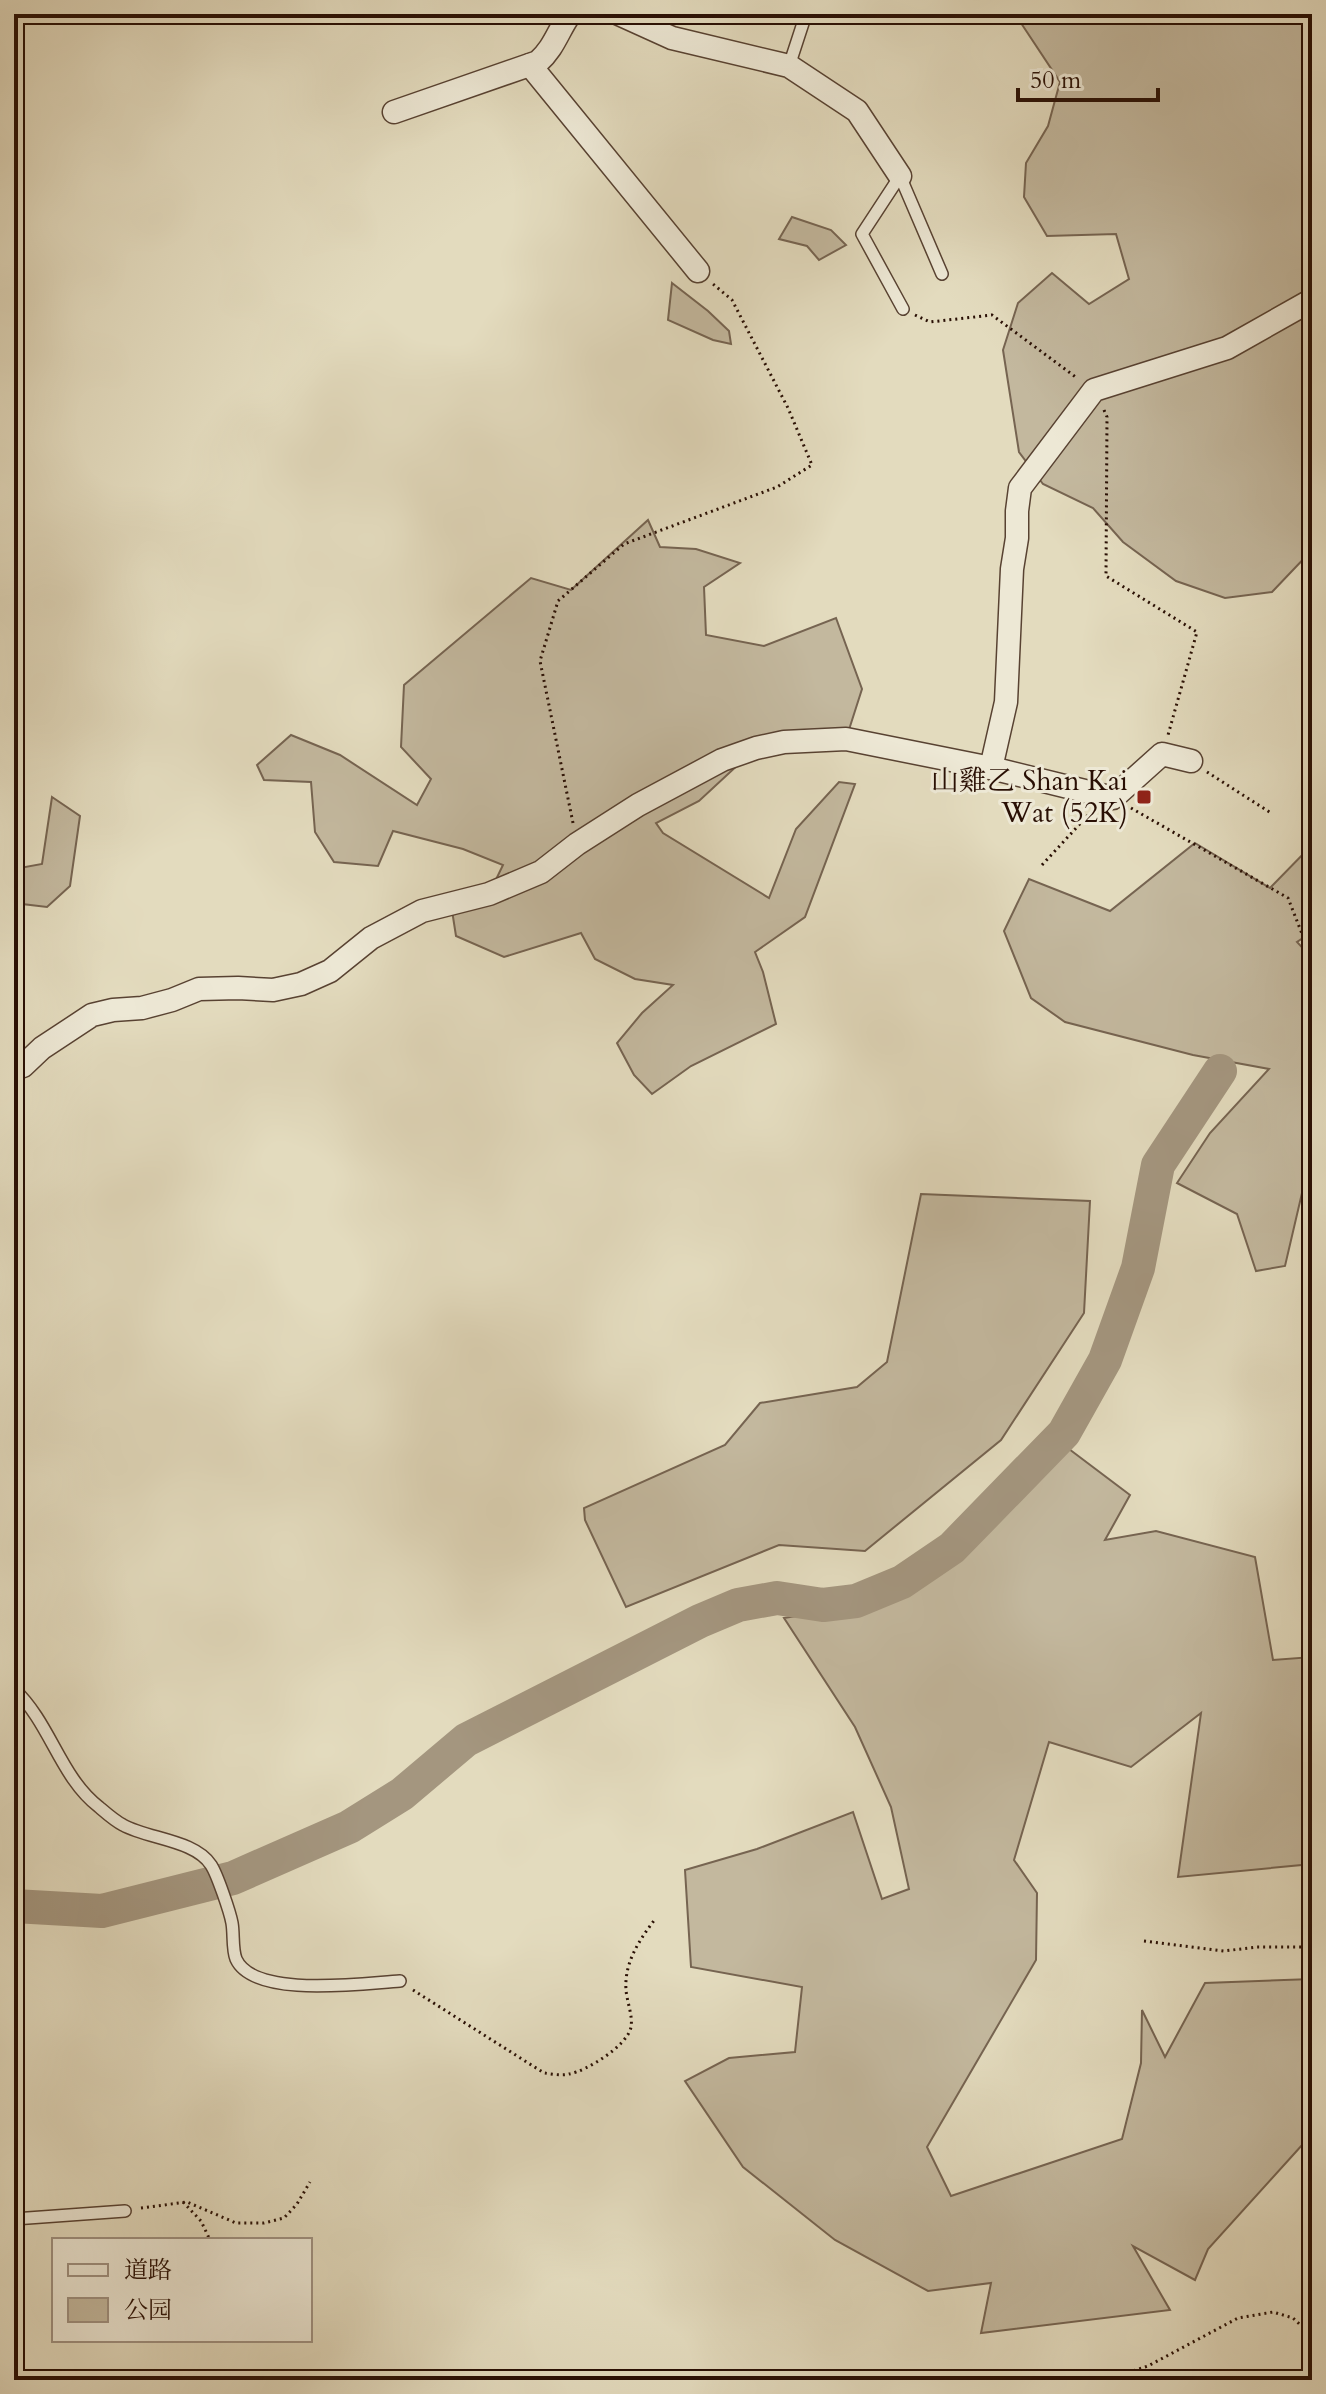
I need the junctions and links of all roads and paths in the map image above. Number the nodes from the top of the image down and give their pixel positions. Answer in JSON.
{"nodes":[{"id":1,"x":570,"y":14,"type":"edge"},
{"id":2,"x":619,"y":14,"type":"edge"},
{"id":3,"x":806,"y":14,"type":"edge"},
{"id":4,"x":530,"y":65,"type":"junction"},
{"id":5,"x":789,"y":66,"type":"junction"},
{"id":6,"x":394,"y":112,"type":"dead end"},
{"id":7,"x":900,"y":176,"type":"junction"},
{"id":8,"x":698,"y":271,"type":"joint"},
{"id":9,"x":942,"y":274,"type":"dead end"},
{"id":10,"x":1312,"y":300,"type":"edge"},
{"id":11,"x":903,"y":309,"type":"joint"},
{"id":12,"x":1094,"y":390,"type":"junction"},
{"id":13,"x":1162,"y":754,"type":"junction"},
{"id":14,"x":1191,"y":761,"type":"joint"},
{"id":15,"x":991,"y":768,"type":"junction"},
{"id":16,"x":1113,"y":798,"type":"junction"},
{"id":17,"x":1271,"y":813,"type":"dead end"},
{"id":18,"x":577,"y":844,"type":"junction"},
{"id":19,"x":1042,"y":865,"type":"dead end"},
{"id":20,"x":1312,"y":952,"type":"edge"},
{"id":21,"x":14,"y":1069,"type":"edge"},
{"id":22,"x":14,"y":1689,"type":"edge"},
{"id":23,"x":656,"y":1918,"type":"dead end"},
{"id":24,"x":1144,"y":1941,"type":"dead end"},
{"id":25,"x":1312,"y":1947,"type":"edge"},
{"id":26,"x":400,"y":1981,"type":"joint"},
{"id":27,"x":310,"y":2182,"type":"dead end"},
{"id":28,"x":183,"y":2202,"type":"junction"},
{"id":29,"x":125,"y":2211,"type":"joint"},
{"id":30,"x":14,"y":2219,"type":"edge"},
{"id":31,"x":209,"y":2238,"type":"edge"},
{"id":32,"x":1312,"y":2336,"type":"edge"},
{"id":33,"x":1105,"y":2380,"type":"edge"}],
"edges":[{"from":1,"to":4,"type":"street"},
{"from":2,"to":5,"type":"street"},
{"from":3,"to":5,"type":"lane"},
{"from":4,"to":6,"type":"street"},
{"from":4,"to":8,"type":"street"},
{"from":5,"to":7,"type":"street"},
{"from":7,"to":9,"type":"lane"},
{"from":7,"to":11,"type":"lane"},
{"from":8,"to":18,"type":"path"},
{"from":10,"to":12,"type":"street"},
{"from":11,"to":12,"type":"path"},
{"from":12,"to":13,"type":"path"},
{"from":12,"to":15,"type":"street"},
{"from":13,"to":14,"type":"street"},
{"from":13,"to":16,"type":"street"},
{"from":14,"to":17,"type":"path"},
{"from":15,"to":16,"type":"street"},
{"from":15,"to":18,"type":"street"},
{"from":16,"to":19,"type":"path"},
{"from":16,"to":20,"type":"path"},
{"from":18,"to":21,"type":"street"},
{"from":22,"to":26,"type":"lane"},
{"from":23,"to":26,"type":"path"},
{"from":24,"to":25,"type":"path"},
{"from":27,"to":28,"type":"path"},
{"from":28,"to":29,"type":"path"},
{"from":28,"to":31,"type":"path"},
{"from":29,"to":30,"type":"lane"},
{"from":32,"to":33,"type":"path"}]}
